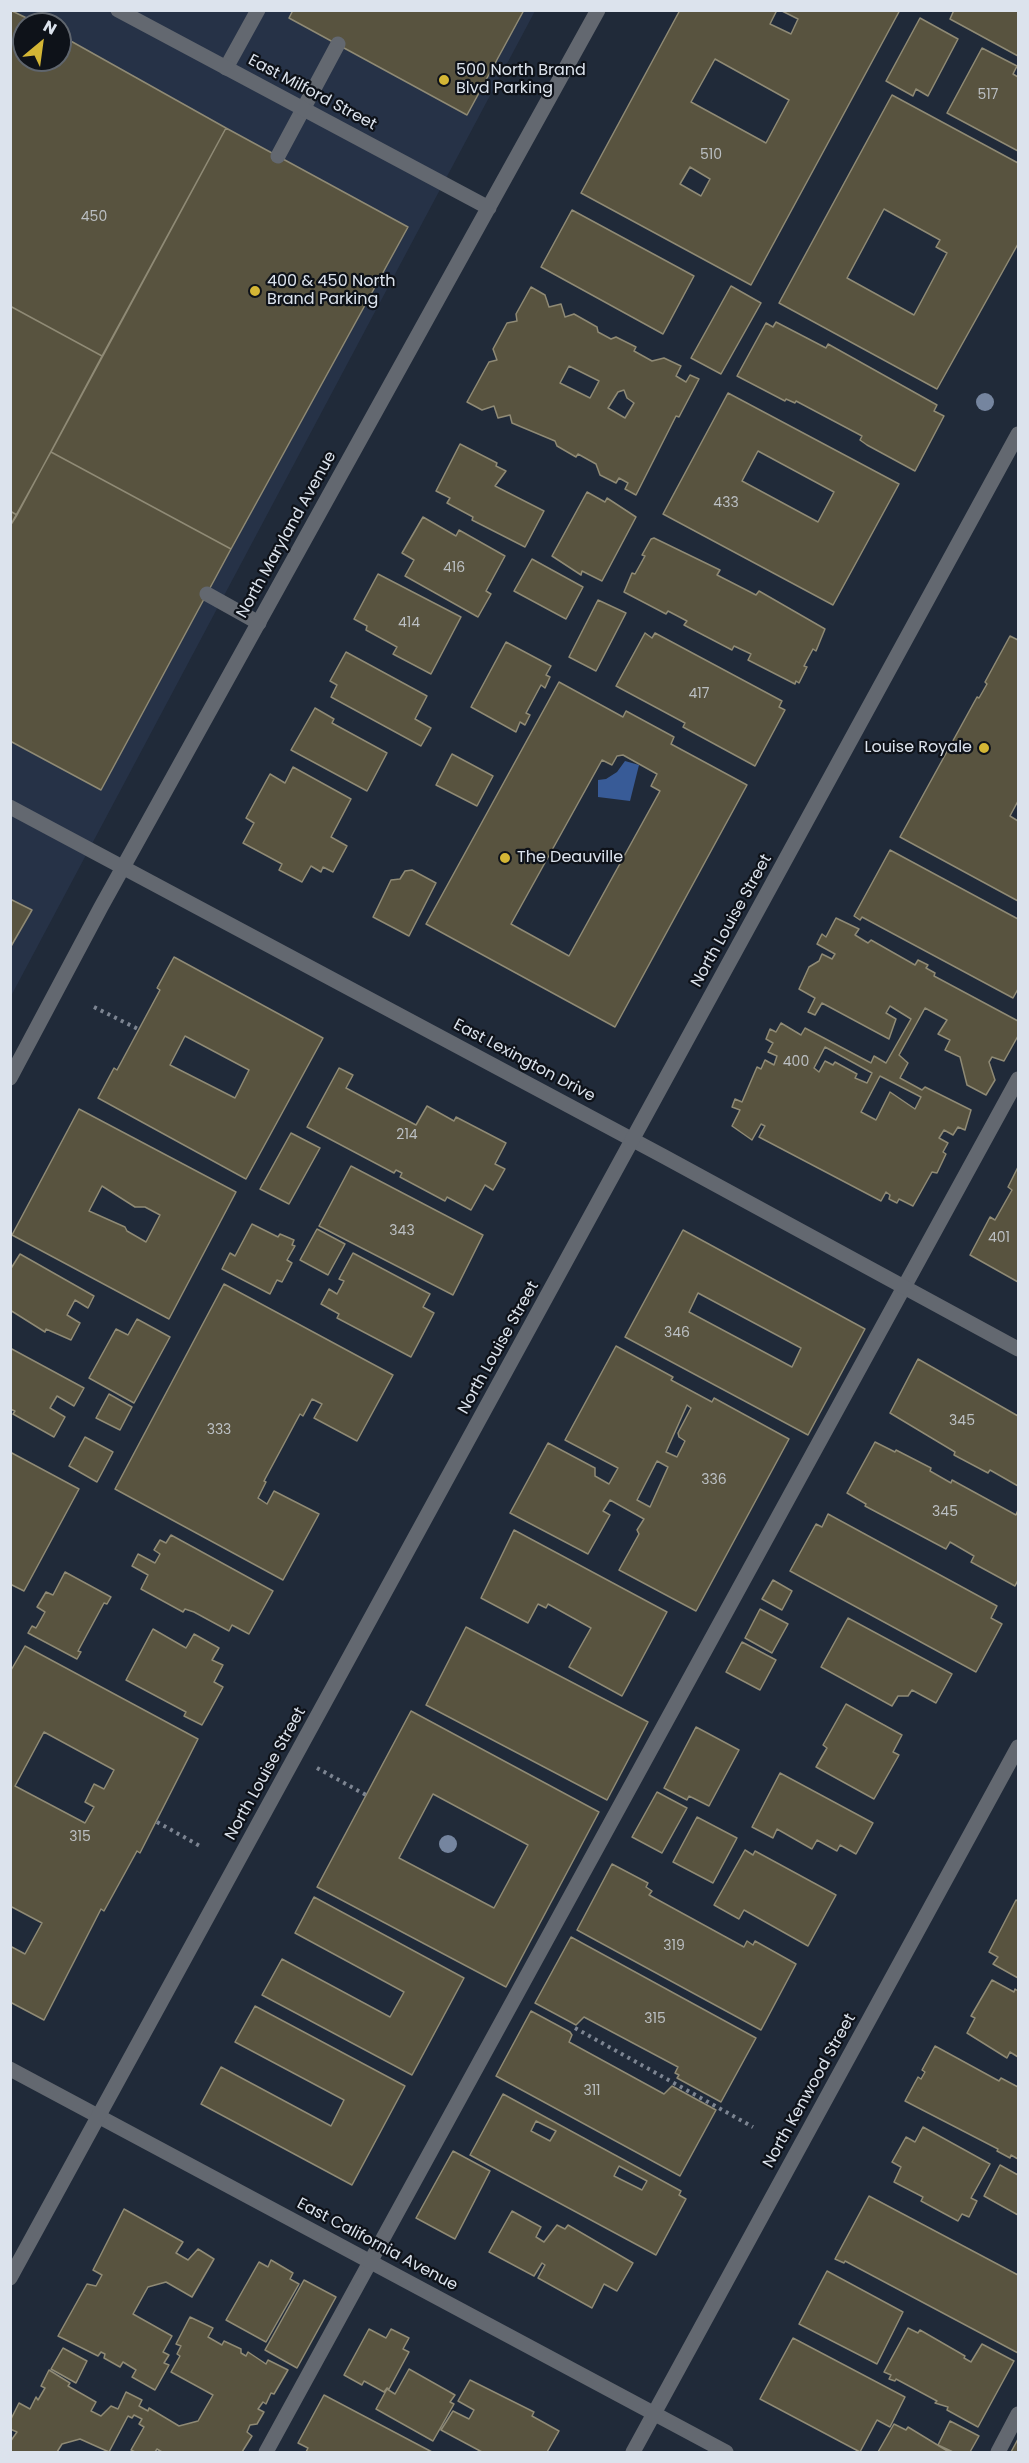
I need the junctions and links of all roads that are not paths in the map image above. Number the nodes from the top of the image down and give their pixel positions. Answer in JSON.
{"nodes":[{"id":1,"x":118,"y":10,"type":"edge"},
{"id":2,"x":258,"y":10,"type":"edge"},
{"id":3,"x":598,"y":10,"type":"edge"},
{"id":4,"x":338,"y":44,"type":"dead end"},
{"id":5,"x":226,"y":68,"type":"junction"},
{"id":6,"x":303,"y":109,"type":"junction"},
{"id":7,"x":278,"y":156,"type":"dead end"},
{"id":8,"x":489,"y":207,"type":"junction"},
{"id":9,"x":1018,"y":434,"type":"edge"},
{"id":10,"x":207,"y":594,"type":"dead end"},
{"id":11,"x":259,"y":623,"type":"junction"},
{"id":12,"x":10,"y":807,"type":"edge"},
{"id":13,"x":124,"y":868,"type":"junction"},
{"id":14,"x":10,"y":1078,"type":"edge"},
{"id":15,"x":1018,"y":1079,"type":"edge"},
{"id":16,"x":633,"y":1140,"type":"junction"},
{"id":17,"x":903,"y":1287,"type":"junction"},
{"id":18,"x":1018,"y":1349,"type":"edge"},
{"id":19,"x":1018,"y":1747,"type":"edge"},
{"id":20,"x":10,"y":2069,"type":"edge"},
{"id":21,"x":99,"y":2116,"type":"junction"},
{"id":22,"x":370,"y":2262,"type":"junction"},
{"id":23,"x":10,"y":2278,"type":"edge"},
{"id":24,"x":654,"y":2414,"type":"junction"},
{"id":25,"x":1018,"y":2414,"type":"edge"},
{"id":26,"x":266,"y":2452,"type":"edge"},
{"id":27,"x":633,"y":2452,"type":"edge"},
{"id":28,"x":726,"y":2452,"type":"edge"},
{"id":29,"x":998,"y":2452,"type":"edge"}],
"edges":[{"from":1,"to":5,"type":"street","name":"East Milford Street"},
{"from":2,"to":5,"type":"street"},
{"from":3,"to":8,"type":"street","name":"North Maryland Avenue"},
{"from":4,"to":6,"type":"street"},
{"from":5,"to":6,"type":"street","name":"East Milford Street"},
{"from":6,"to":7,"type":"street"},
{"from":6,"to":8,"type":"street","name":"East Milford Street"},
{"from":8,"to":11,"type":"street","name":"North Maryland Avenue"},
{"from":9,"to":16,"type":"street","name":"North Louise Street"},
{"from":10,"to":11,"type":"street"},
{"from":11,"to":13,"type":"street","name":"North Maryland Avenue"},
{"from":12,"to":13,"type":"street","name":"East Lexington Drive"},
{"from":13,"to":14,"type":"street","name":"North Maryland Avenue"},
{"from":13,"to":16,"type":"street","name":"East Lexington Drive"},
{"from":15,"to":17,"type":"street"},
{"from":16,"to":17,"type":"street","name":"East Lexington Drive"},
{"from":16,"to":21,"type":"street","name":"North Louise Street"},
{"from":17,"to":18,"type":"street","name":"East Lexington Drive"},
{"from":17,"to":22,"type":"street"},
{"from":19,"to":24,"type":"street","name":"North Kenwood Street"},
{"from":20,"to":21,"type":"street","name":"East California Avenue"},
{"from":21,"to":22,"type":"street","name":"East California Avenue"},
{"from":21,"to":23,"type":"street","name":"North Louise Street"},
{"from":22,"to":24,"type":"street","name":"East California Avenue"},
{"from":22,"to":26,"type":"street"},
{"from":24,"to":27,"type":"street","name":"North Kenwood Street"},
{"from":24,"to":28,"type":"street","name":"East California Avenue"},
{"from":25,"to":29,"type":"street"}]}
